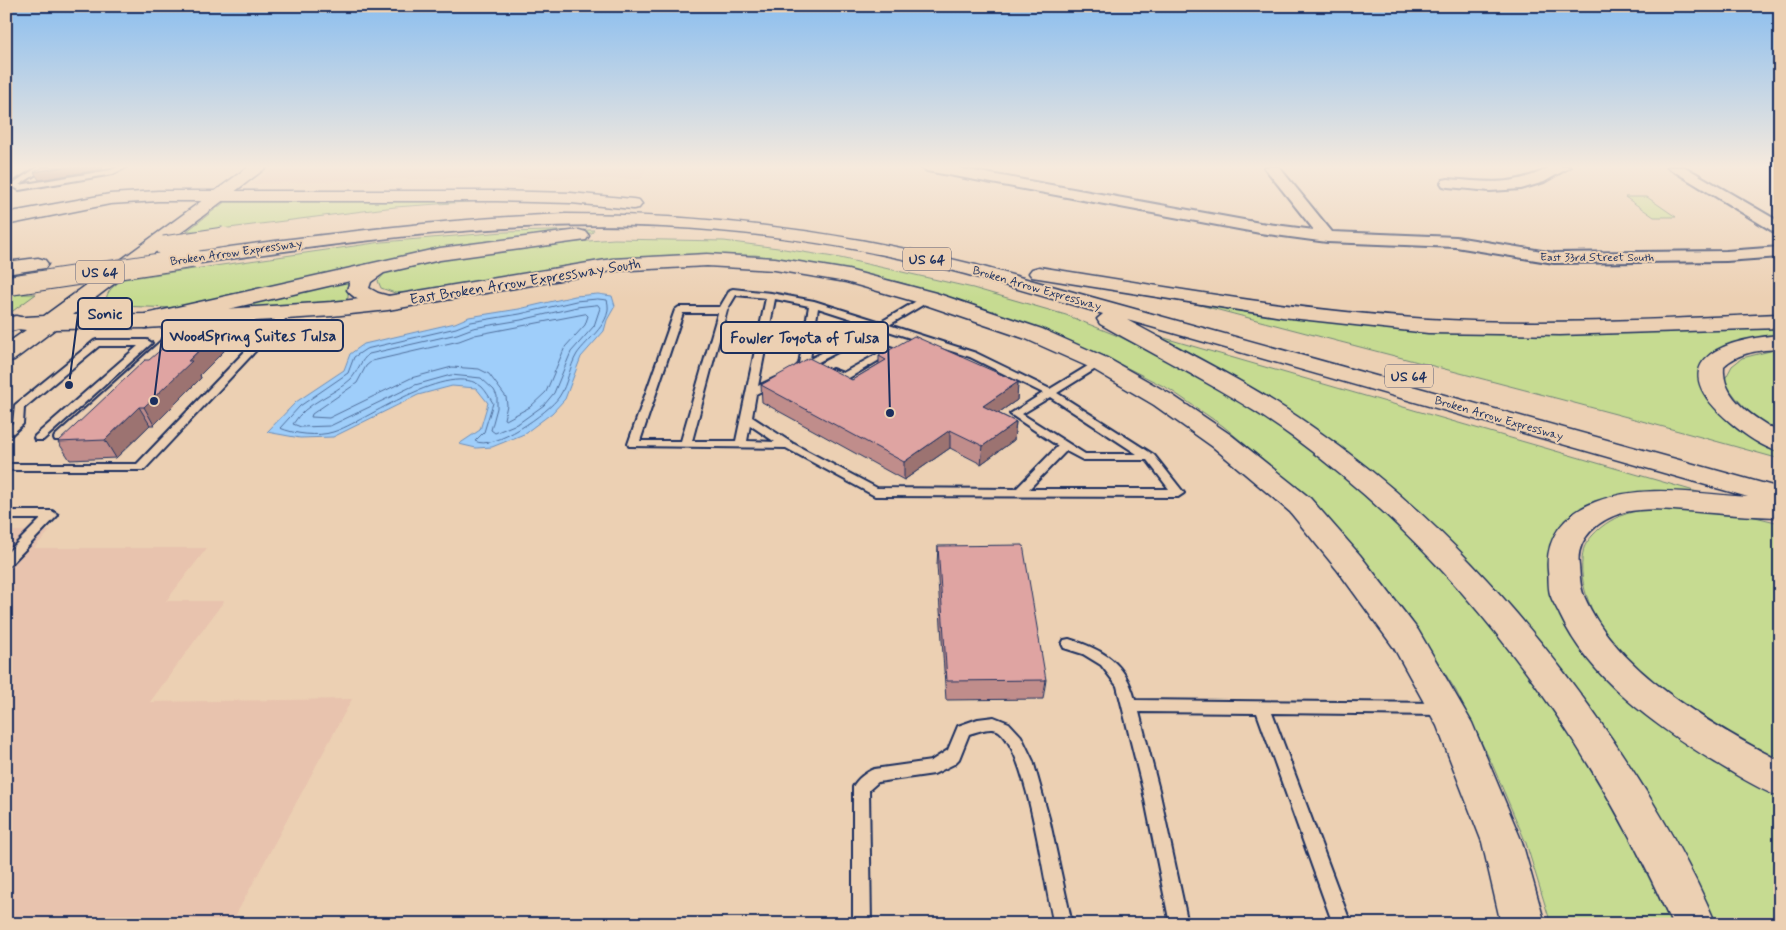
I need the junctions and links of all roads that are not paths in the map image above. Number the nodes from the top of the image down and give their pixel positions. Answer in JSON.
{"nodes":[{"id":1,"x":48,"y":210,"type":"edge"},
{"id":2,"x":174,"y":210,"type":"edge"},
{"id":3,"x":192,"y":210,"type":"edge"},
{"id":4,"x":498,"y":210,"type":"edge"},
{"id":5,"x":659,"y":210,"type":"edge"},
{"id":6,"x":696,"y":210,"type":"edge"},
{"id":7,"x":1164,"y":210,"type":"edge"},
{"id":8,"x":1305,"y":210,"type":"edge"},
{"id":9,"x":1748,"y":210,"type":"edge"},
{"id":10,"x":732,"y":214,"type":"junction"},
{"id":11,"x":6,"y":218,"type":"edge"},
{"id":12,"x":1780,"y":229,"type":"edge"},
{"id":13,"x":778,"y":232,"type":"junction"},
{"id":14,"x":1326,"y":237,"type":"junction"},
{"id":15,"x":1780,"y":252,"type":"edge"},
{"id":16,"x":379,"y":267,"type":"junction"},
{"id":17,"x":6,"y":268,"type":"edge"},
{"id":18,"x":1037,"y":273,"type":"junction"},
{"id":19,"x":6,"y":286,"type":"edge"},
{"id":20,"x":771,"y":296,"type":"junction"},
{"id":21,"x":928,"y":298,"type":"junction"},
{"id":22,"x":1072,"y":298,"type":"junction"},
{"id":23,"x":81,"y":300,"type":"junction"},
{"id":24,"x":388,"y":302,"type":"junction"},
{"id":25,"x":814,"y":304,"type":"junction"},
{"id":26,"x":723,"y":310,"type":"junction"},
{"id":27,"x":182,"y":312,"type":"junction"},
{"id":28,"x":286,"y":313,"type":"junction"},
{"id":29,"x":208,"y":316,"type":"junction"},
{"id":30,"x":146,"y":321,"type":"junction"},
{"id":31,"x":1780,"y":321,"type":"edge"},
{"id":32,"x":51,"y":322,"type":"junction"},
{"id":33,"x":883,"y":325,"type":"junction"},
{"id":34,"x":10,"y":326,"type":"edge"},
{"id":35,"x":915,"y":336,"type":"junction"},
{"id":36,"x":261,"y":341,"type":"junction"},
{"id":37,"x":1780,"y":342,"type":"edge"},
{"id":38,"x":193,"y":343,"type":"edge"},
{"id":39,"x":147,"y":344,"type":"junction"},
{"id":40,"x":6,"y":355,"type":"edge"},
{"id":41,"x":1099,"y":363,"type":"junction"},
{"id":42,"x":808,"y":364,"type":"junction"},
{"id":43,"x":751,"y":393,"type":"junction"},
{"id":44,"x":1051,"y":393,"type":"junction"},
{"id":45,"x":746,"y":418,"type":"junction"},
{"id":46,"x":6,"y":434,"type":"edge"},
{"id":47,"x":39,"y":438,"type":"dead end"},
{"id":48,"x":59,"y":438,"type":"edge"},
{"id":49,"x":686,"y":444,"type":"junction"},
{"id":50,"x":1780,"y":444,"type":"edge"},
{"id":51,"x":741,"y":445,"type":"junction"},
{"id":52,"x":788,"y":445,"type":"junction"},
{"id":53,"x":1065,"y":446,"type":"junction"},
{"id":54,"x":1150,"y":457,"type":"junction"},
{"id":55,"x":6,"y":468,"type":"edge"},
{"id":56,"x":1780,"y":478,"type":"edge"},
{"id":57,"x":1019,"y":492,"type":"junction"},
{"id":58,"x":1780,"y":497,"type":"edge"},
{"id":59,"x":1780,"y":508,"type":"edge"},
{"id":60,"x":6,"y":515,"type":"edge"},
{"id":61,"x":6,"y":562,"type":"edge"},
{"id":62,"x":1069,"y":644,"type":"dead end"},
{"id":63,"x":1129,"y":706,"type":"junction"},
{"id":64,"x":1262,"y":707,"type":"junction"},
{"id":65,"x":1446,"y":709,"type":"junction"},
{"id":66,"x":1780,"y":780,"type":"edge"},
{"id":67,"x":862,"y":924,"type":"edge"},
{"id":68,"x":1063,"y":924,"type":"edge"},
{"id":69,"x":1179,"y":924,"type":"edge"},
{"id":70,"x":1342,"y":924,"type":"edge"},
{"id":71,"x":1523,"y":924,"type":"edge"},
{"id":72,"x":1694,"y":924,"type":"edge"}],
"edges":[{"from":1,"to":11,"type":"main road"},
{"from":2,"to":34,"type":"main road"},
{"from":3,"to":23,"type":"main road"},
{"from":4,"to":17,"type":"main road","name":"Broken Arrow Expressway","number":"US 64","bridge":true},
{"from":5,"to":10,"type":"main road","name":"Broken Arrow Expressway","number":"US 64","bridge":true},
{"from":6,"to":10,"type":"main road"},
{"from":7,"to":14,"type":"street","name":"East 33rd Street South"},
{"from":8,"to":14,"type":"street"},
{"from":9,"to":12,"type":"street"},
{"from":10,"to":18,"type":"main road","name":"Broken Arrow Expressway","number":"US 64"},
{"from":13,"to":16,"type":"main road"},
{"from":13,"to":19,"type":"main road","name":"Broken Arrow Expressway","number":"US 64","bridge":true},
{"from":13,"to":22,"type":"main road","name":"Broken Arrow Expressway","number":"US 64"},
{"from":14,"to":15,"type":"street","name":"East 33rd Street South"},
{"from":16,"to":24,"type":"main road"},
{"from":16,"to":27,"type":"main road"},
{"from":18,"to":31,"type":"main road"},
{"from":18,"to":56,"type":"main road","name":"Broken Arrow Expressway","number":"US 64"},
{"from":20,"to":25,"type":"lane"},
{"from":20,"to":26,"type":"lane"},
{"from":20,"to":43,"type":"lane"},
{"from":21,"to":24,"type":"main road","name":"East Broken Arrow Expressway South"},
{"from":21,"to":33,"type":"lane"},
{"from":21,"to":41,"type":"main road","name":"East Broken Arrow Expressway South"},
{"from":22,"to":58,"type":"main road","name":"Broken Arrow Expressway","number":"US 64"},
{"from":22,"to":72,"type":"main road"},
{"from":23,"to":27,"type":"main road"},
{"from":23,"to":32,"type":"main road"},
{"from":24,"to":28,"type":"main road"},
{"from":25,"to":33,"type":"lane"},
{"from":25,"to":42,"type":"lane"},
{"from":26,"to":49,"type":"lane"},
{"from":26,"to":49,"type":"lane"},
{"from":27,"to":29,"type":"main road"},
{"from":27,"to":30,"type":"main road"},
{"from":28,"to":29,"type":"main road"},
{"from":28,"to":36,"type":"lane"},
{"from":29,"to":30,"type":"main road"},
{"from":30,"to":32,"type":"main road"},
{"from":32,"to":34,"type":"main road"},
{"from":32,"to":40,"type":"main road"},
{"from":33,"to":35,"type":"lane"},
{"from":33,"to":42,"type":"lane"},
{"from":35,"to":42,"type":"lane"},
{"from":35,"to":44,"type":"lane"},
{"from":36,"to":38,"type":"lane"},
{"from":36,"to":55,"type":"lane"},
{"from":37,"to":50,"type":"main road"},
{"from":39,"to":46,"type":"lane"},
{"from":39,"to":47,"type":"lane"},
{"from":39,"to":48,"type":"lane"},
{"from":41,"to":44,"type":"lane"},
{"from":41,"to":65,"type":"main road","name":"East Broken Arrow Expressway South"},
{"from":42,"to":43,"type":"lane"},
{"from":43,"to":45,"type":"lane"},
{"from":44,"to":53,"type":"lane"},
{"from":44,"to":54,"type":"lane"},
{"from":45,"to":51,"type":"lane"},
{"from":45,"to":52,"type":"lane"},
{"from":49,"to":51,"type":"lane"},
{"from":51,"to":52,"type":"lane"},
{"from":52,"to":57,"type":"lane"},
{"from":53,"to":54,"type":"lane"},
{"from":53,"to":57,"type":"lane"},
{"from":54,"to":57,"type":"lane"},
{"from":59,"to":66,"type":"main road"},
{"from":60,"to":61,"type":"lane"},
{"from":62,"to":63,"type":"lane"},
{"from":63,"to":64,"type":"lane"},
{"from":63,"to":69,"type":"lane"},
{"from":64,"to":65,"type":"lane"},
{"from":64,"to":70,"type":"lane"},
{"from":65,"to":71,"type":"main road","name":"East Broken Arrow Expressway South"},
{"from":67,"to":68,"type":"lane"}]}
